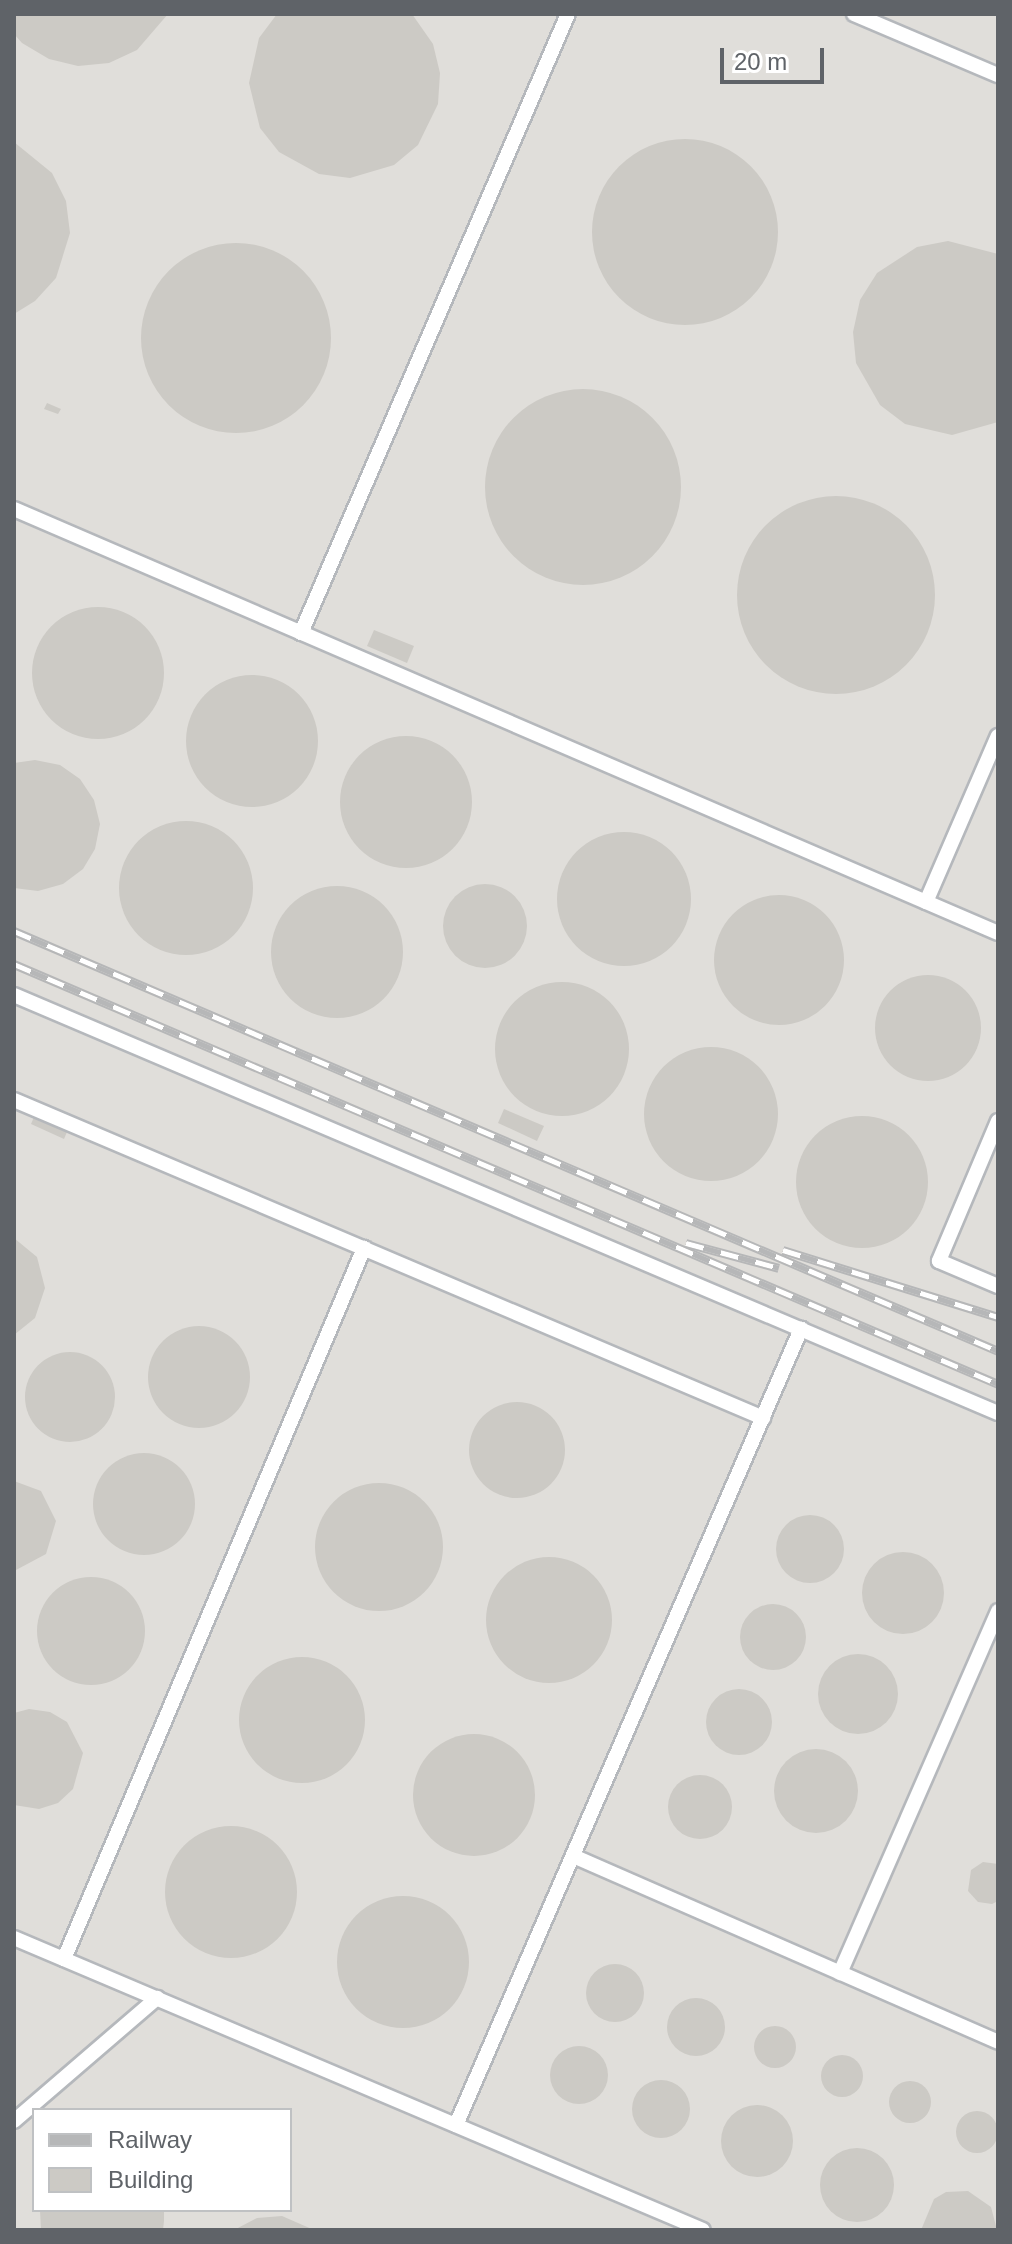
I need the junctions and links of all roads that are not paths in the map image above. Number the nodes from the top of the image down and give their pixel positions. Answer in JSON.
{"nodes":[{"id":1,"x":568,"y":14,"type":"edge"},
{"id":2,"x":854,"y":14,"type":"edge"},
{"id":3,"x":998,"y":75,"type":"edge"},
{"id":4,"x":14,"y":509,"type":"edge"},
{"id":5,"x":301,"y":633,"type":"junction"},
{"id":6,"x":998,"y":736,"type":"edge"},
{"id":7,"x":926,"y":902,"type":"junction"},
{"id":8,"x":998,"y":933,"type":"edge"},
{"id":9,"x":14,"y":995,"type":"edge"},
{"id":10,"x":14,"y":1100,"type":"edge"},
{"id":11,"x":998,"y":1121,"type":"edge"},
{"id":12,"x":364,"y":1248,"type":"junction"},
{"id":13,"x":998,"y":1286,"type":"edge"},
{"id":14,"x":801,"y":1329,"type":"junction"},
{"id":15,"x":998,"y":1413,"type":"edge"},
{"id":16,"x":763,"y":1418,"type":"junction"},
{"id":17,"x":998,"y":1611,"type":"edge"},
{"id":18,"x":573,"y":1856,"type":"junction"},
{"id":19,"x":14,"y":1938,"type":"edge"},
{"id":20,"x":64,"y":1959,"type":"junction"},
{"id":21,"x":840,"y":1973,"type":"junction"},
{"id":22,"x":157,"y":1998,"type":"junction"},
{"id":23,"x":998,"y":2042,"type":"edge"},
{"id":24,"x":14,"y":2121,"type":"edge"},
{"id":25,"x":456,"y":2125,"type":"junction"},
{"id":26,"x":703,"y":2230,"type":"edge"}],
"edges":[{"from":1,"to":5,"type":"lane"},
{"from":2,"to":3,"type":"lane"},
{"from":4,"to":5,"type":"lane"},
{"from":5,"to":7,"type":"lane"},
{"from":6,"to":7,"type":"lane"},
{"from":7,"to":8,"type":"lane"},
{"from":9,"to":14,"type":"lane"},
{"from":10,"to":12,"type":"lane"},
{"from":11,"to":13,"type":"lane"},
{"from":12,"to":16,"type":"lane"},
{"from":12,"to":20,"type":"lane"},
{"from":14,"to":15,"type":"lane"},
{"from":14,"to":16,"type":"lane"},
{"from":16,"to":18,"type":"lane"},
{"from":17,"to":21,"type":"lane"},
{"from":18,"to":21,"type":"lane"},
{"from":18,"to":25,"type":"lane"},
{"from":19,"to":20,"type":"lane"},
{"from":20,"to":22,"type":"lane"},
{"from":21,"to":23,"type":"lane"},
{"from":22,"to":24,"type":"lane"},
{"from":22,"to":25,"type":"lane"},
{"from":25,"to":26,"type":"lane"}]}
